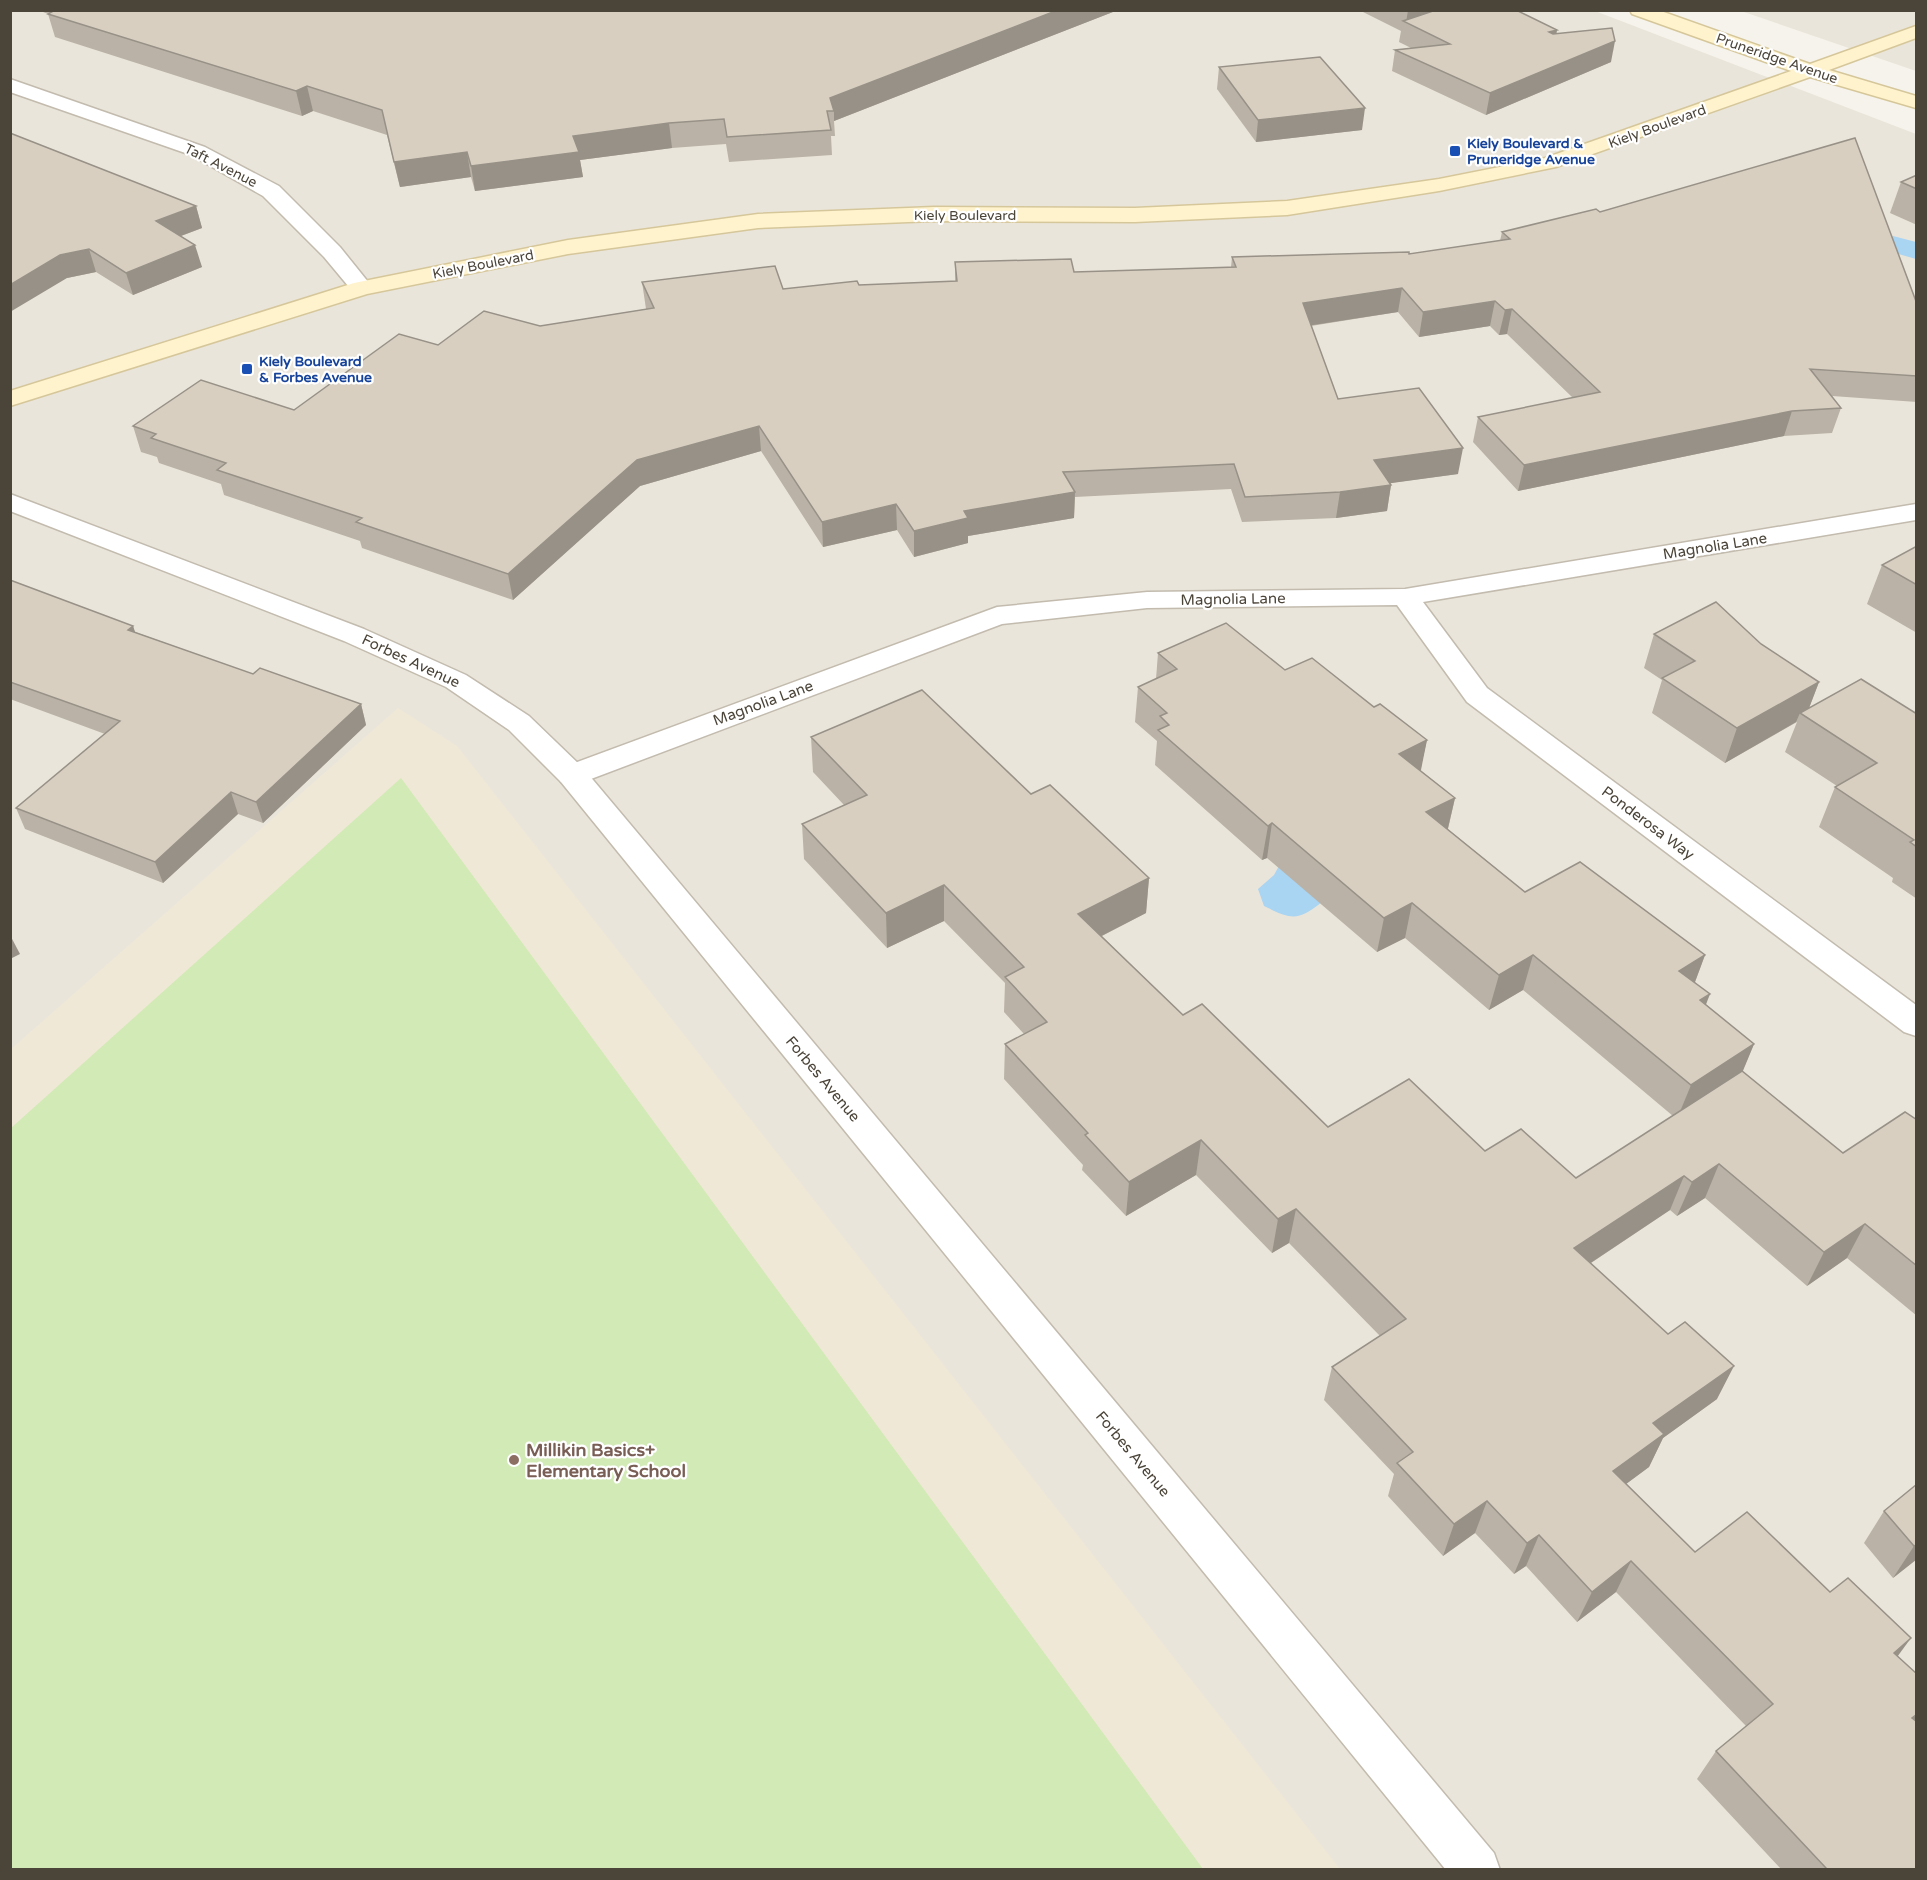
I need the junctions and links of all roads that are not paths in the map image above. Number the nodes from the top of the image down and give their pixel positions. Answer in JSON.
{"nodes":[{"id":1,"x":1639,"y":10,"type":"edge"},
{"id":2,"x":1917,"y":32,"type":"edge"},
{"id":3,"x":1811,"y":71,"type":"junction"},
{"id":4,"x":10,"y":85,"type":"edge"},
{"id":5,"x":1917,"y":102,"type":"edge"},
{"id":6,"x":362,"y":288,"type":"junction"},
{"id":7,"x":10,"y":399,"type":"edge"},
{"id":8,"x":10,"y":502,"type":"edge"},
{"id":9,"x":1917,"y":512,"type":"edge"},
{"id":10,"x":1405,"y":597,"type":"junction"},
{"id":11,"x":572,"y":775,"type":"junction"},
{"id":12,"x":1917,"y":1023,"type":"edge"},
{"id":13,"x":1477,"y":1869,"type":"edge"}],
"edges":[{"from":1,"to":3,"type":"main road","name":"Pruneridge Avenue"},
{"from":2,"to":3,"type":"main road","name":"Kiely Boulevard"},
{"from":3,"to":5,"type":"main road","name":"Pruneridge Avenue"},
{"from":3,"to":6,"type":"main road","name":"Kiely Boulevard"},
{"from":4,"to":6,"type":"street","name":"Taft Avenue"},
{"from":6,"to":7,"type":"main road","name":"Kiely Boulevard"},
{"from":8,"to":11,"type":"street","name":"Forbes Avenue"},
{"from":9,"to":10,"type":"street","name":"Magnolia Lane"},
{"from":10,"to":11,"type":"street","name":"Magnolia Lane"},
{"from":10,"to":12,"type":"street","name":"Ponderosa Way"},
{"from":11,"to":13,"type":"street","name":"Forbes Avenue"}]}
